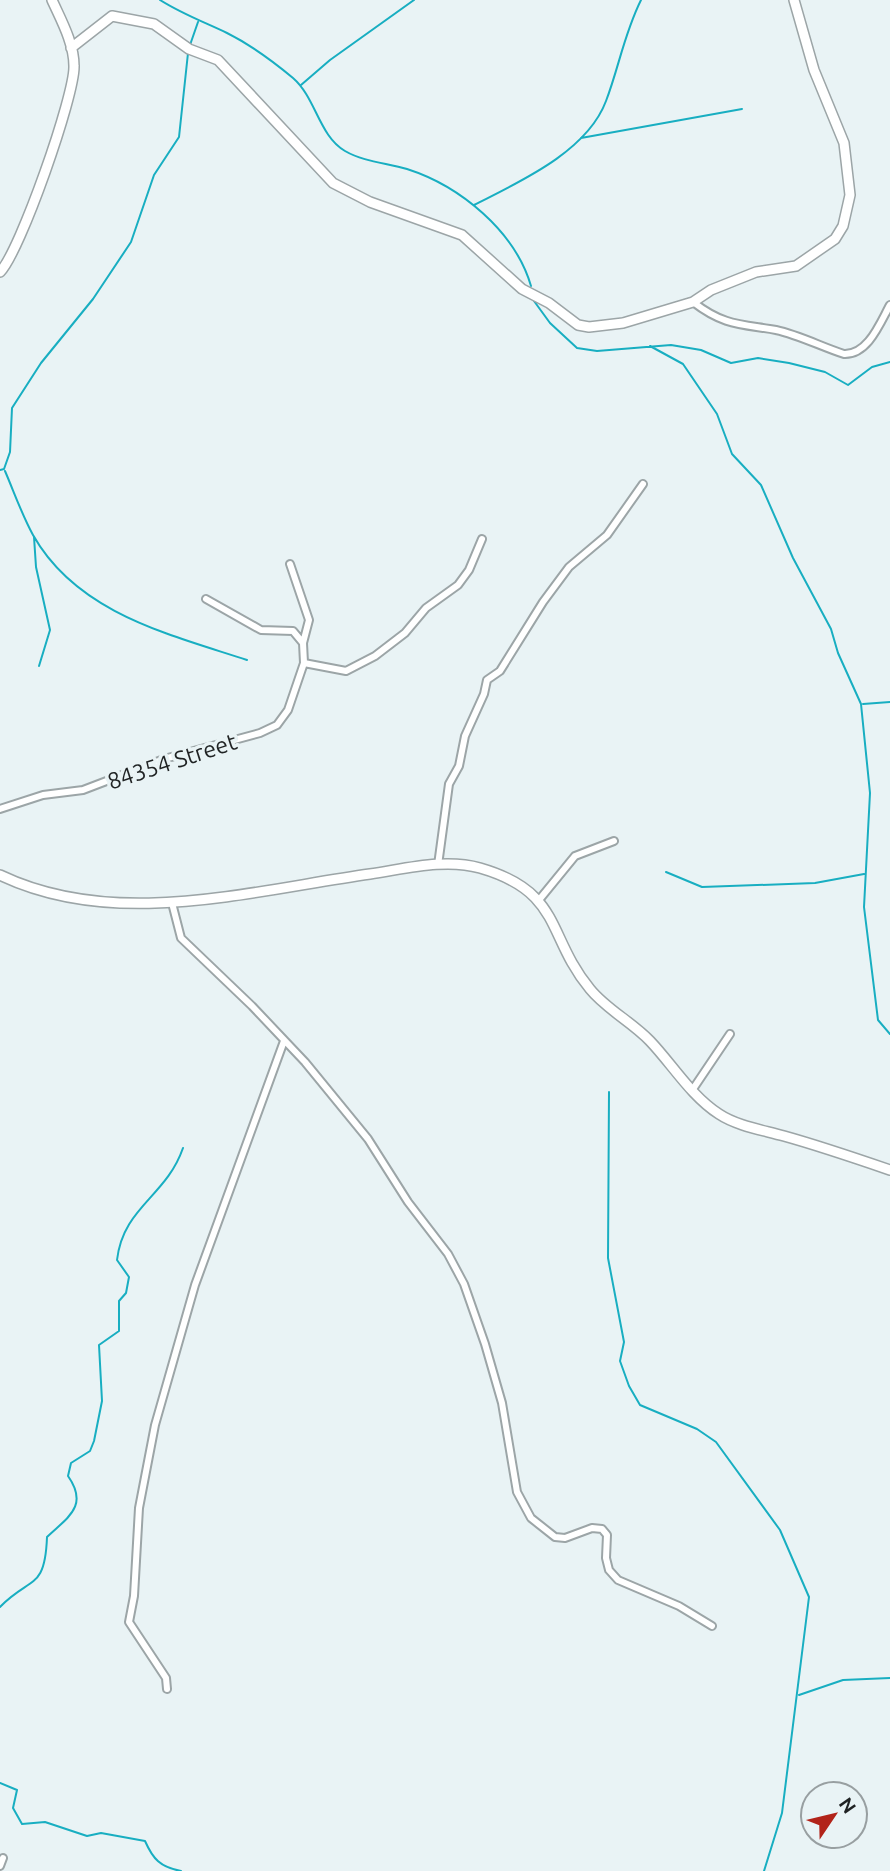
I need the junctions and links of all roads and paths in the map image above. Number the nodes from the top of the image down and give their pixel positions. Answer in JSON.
{"nodes":[{"id":1,"x":52,"y":0,"type":"edge"},
{"id":2,"x":794,"y":0,"type":"edge"},
{"id":3,"x":71,"y":48,"type":"junction"},
{"id":4,"x":0,"y":272,"type":"edge"},
{"id":5,"x":693,"y":302,"type":"junction"},
{"id":6,"x":890,"y":305,"type":"edge"},
{"id":7,"x":643,"y":484,"type":"dead end"},
{"id":8,"x":482,"y":539,"type":"dead end"},
{"id":9,"x":290,"y":564,"type":"dead end"},
{"id":10,"x":206,"y":599,"type":"dead end"},
{"id":11,"x":303,"y":643,"type":"junction"},
{"id":12,"x":304,"y":663,"type":"junction"},
{"id":13,"x":0,"y":809,"type":"edge"},
{"id":14,"x":614,"y":841,"type":"dead end"},
{"id":15,"x":438,"y":864,"type":"junction"},
{"id":16,"x":0,"y":874,"type":"edge"},
{"id":17,"x":539,"y":900,"type":"junction"},
{"id":18,"x":172,"y":903,"type":"junction"},
{"id":19,"x":730,"y":1034,"type":"dead end"},
{"id":20,"x":284,"y":1041,"type":"junction"},
{"id":21,"x":693,"y":1089,"type":"junction"},
{"id":22,"x":890,"y":1170,"type":"edge"},
{"id":23,"x":712,"y":1626,"type":"dead end"},
{"id":24,"x":167,"y":1689,"type":"dead end"}],
"edges":[{"from":1,"to":3,"type":"street"},
{"from":2,"to":5,"type":"street"},
{"from":3,"to":4,"type":"street"},
{"from":3,"to":5,"type":"street"},
{"from":5,"to":6,"type":"street"},
{"from":7,"to":15,"type":"street"},
{"from":8,"to":12,"type":"street"},
{"from":9,"to":11,"type":"street"},
{"from":10,"to":11,"type":"street"},
{"from":11,"to":12,"type":"street"},
{"from":12,"to":13,"type":"street","name":"84354 Street"},
{"from":14,"to":17,"type":"street"},
{"from":15,"to":17,"type":"street"},
{"from":15,"to":18,"type":"street"},
{"from":16,"to":18,"type":"street"},
{"from":17,"to":21,"type":"street"},
{"from":18,"to":20,"type":"street"},
{"from":19,"to":21,"type":"street"},
{"from":20,"to":23,"type":"street"},
{"from":20,"to":24,"type":"street"},
{"from":21,"to":22,"type":"street"}]}
